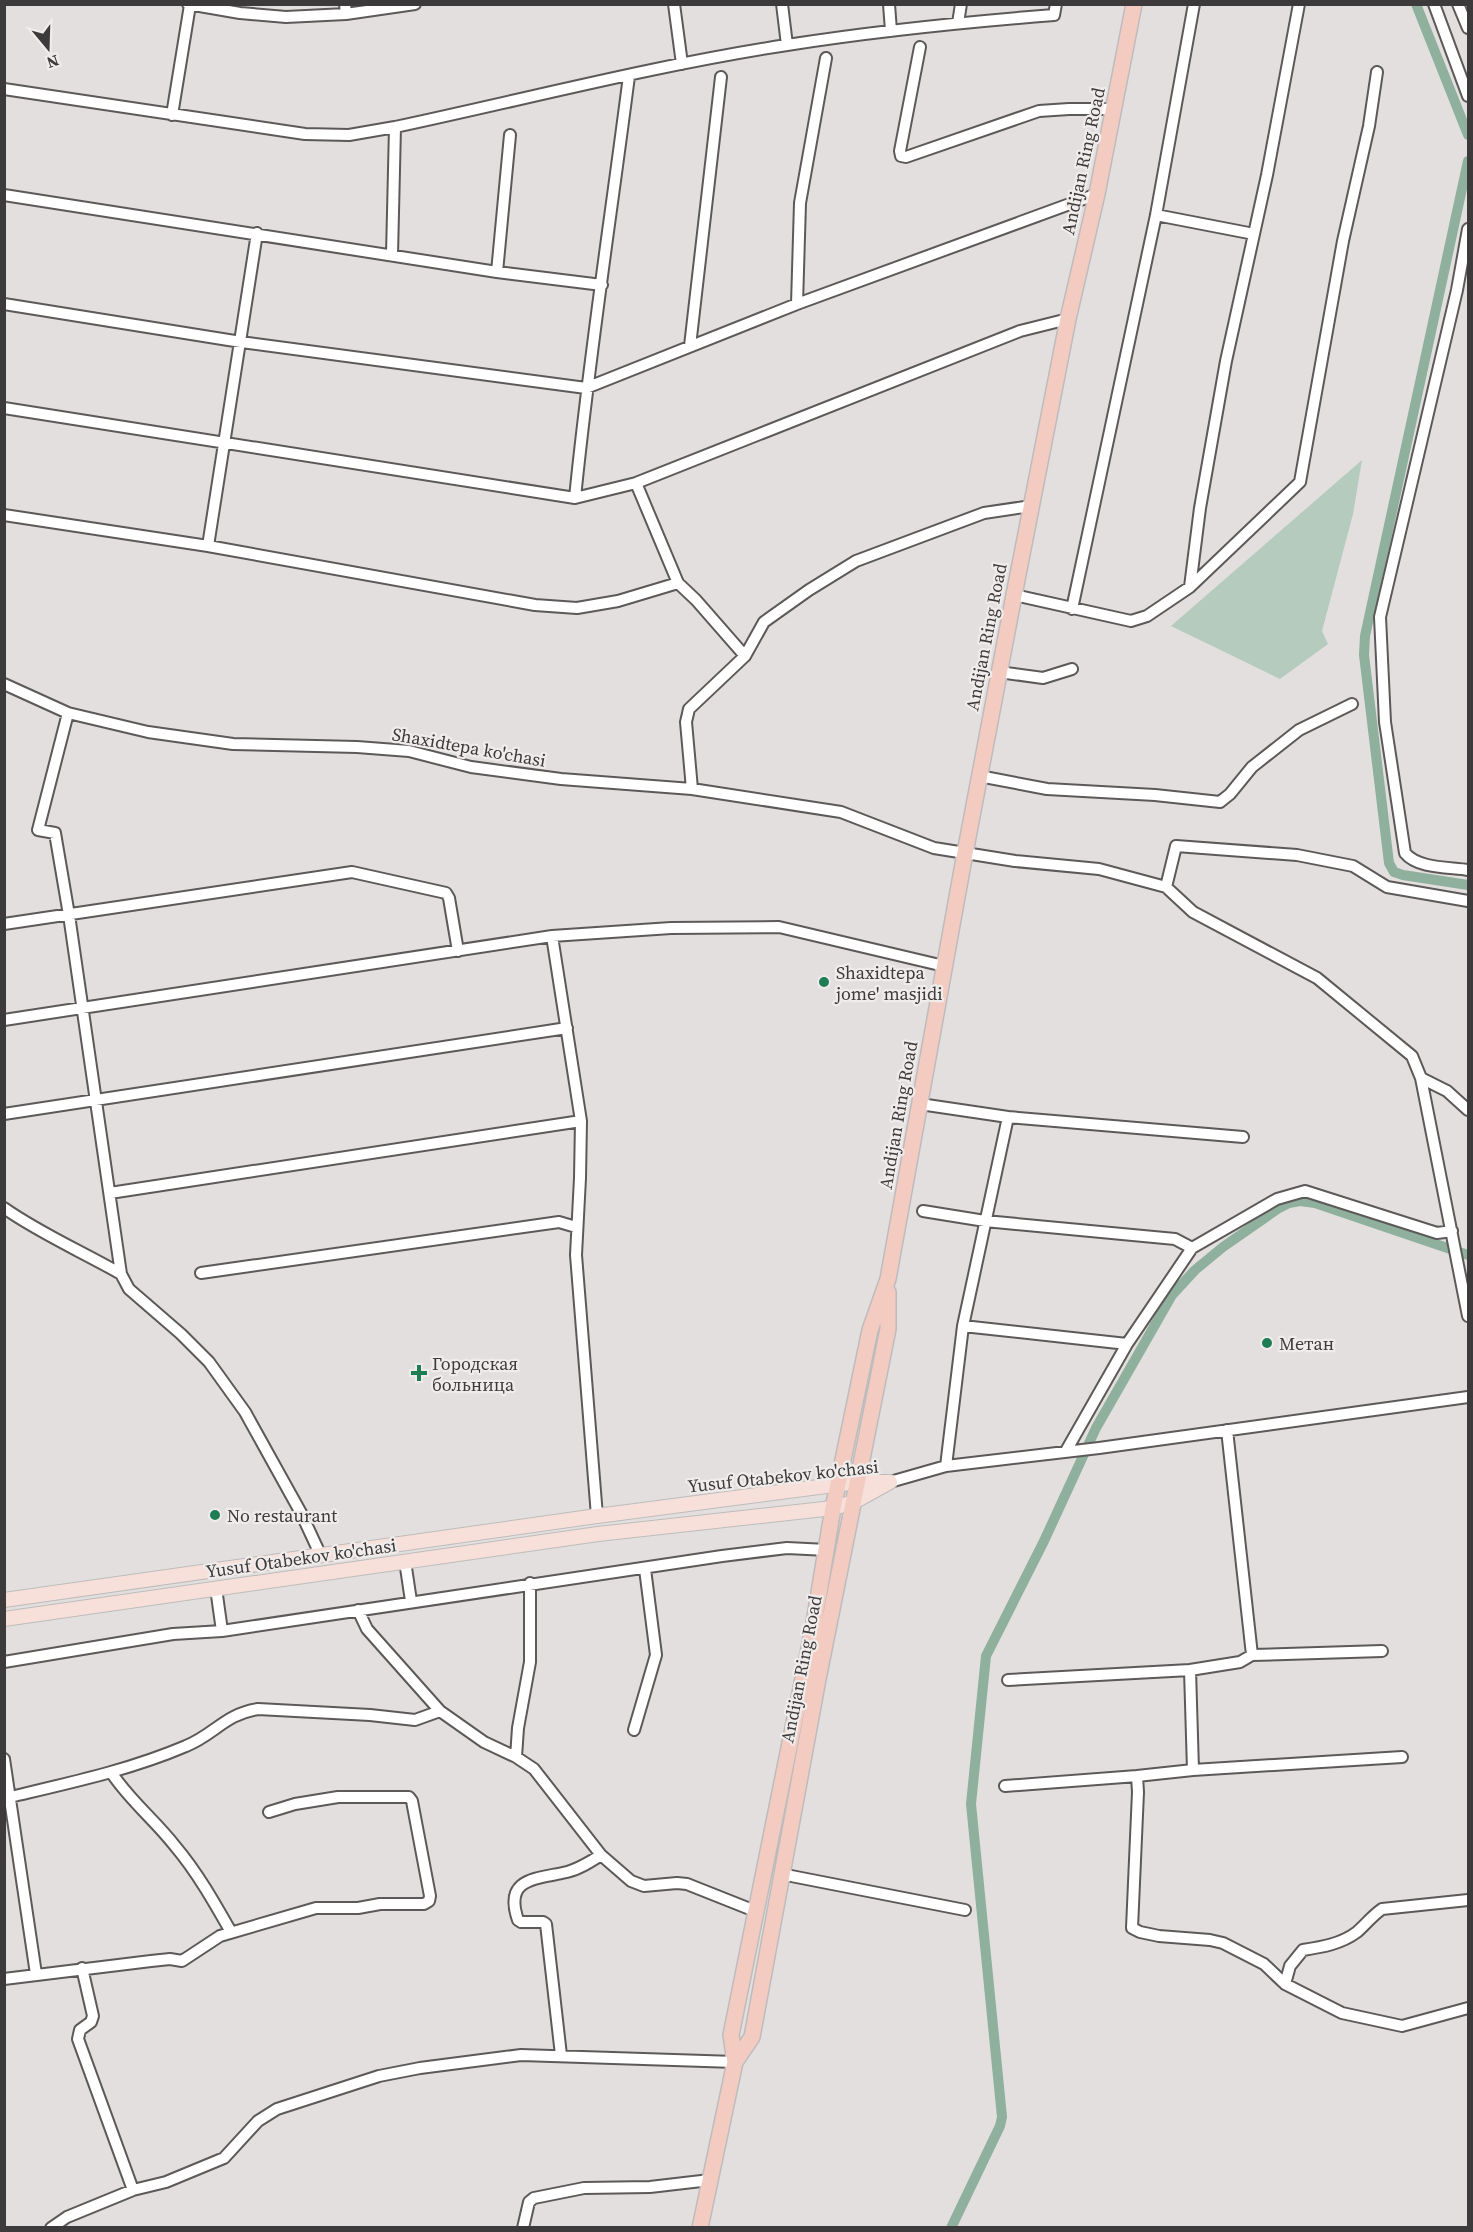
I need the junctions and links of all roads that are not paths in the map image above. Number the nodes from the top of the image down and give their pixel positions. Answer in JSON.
{"nodes":[{"id":1,"x":415,"y":4,"type":"edge"},
{"id":2,"x":674,"y":4,"type":"edge"},
{"id":3,"x":782,"y":4,"type":"edge"},
{"id":4,"x":889,"y":4,"type":"edge"},
{"id":5,"x":961,"y":4,"type":"edge"},
{"id":6,"x":1056,"y":4,"type":"edge"},
{"id":7,"x":1134,"y":4,"type":"edge"},
{"id":8,"x":1194,"y":4,"type":"edge"},
{"id":9,"x":1299,"y":4,"type":"edge"},
{"id":10,"x":1434,"y":4,"type":"edge"},
{"id":11,"x":1458,"y":4,"type":"edge"},
{"id":12,"x":189,"y":5,"type":"edge"},
{"id":13,"x":239,"y":9,"type":"edge"},
{"id":14,"x":346,"y":9,"type":"edge"},
{"id":15,"x":958,"y":23,"type":"junction"},
{"id":16,"x":1468,"y":28,"type":"edge"},
{"id":17,"x":891,"y":31,"type":"junction"},
{"id":18,"x":788,"y":45,"type":"junction"},
{"id":19,"x":920,"y":47,"type":"dead end"},
{"id":20,"x":826,"y":58,"type":"dead end"},
{"id":21,"x":682,"y":64,"type":"junction"},
{"id":22,"x":1464,"y":70,"type":"edge"},
{"id":23,"x":1377,"y":72,"type":"dead end"},
{"id":24,"x":629,"y":76,"type":"junction"},
{"id":25,"x":721,"y":77,"type":"dead end"},
{"id":26,"x":4,"y":89,"type":"edge"},
{"id":27,"x":1468,"y":96,"type":"edge"},
{"id":28,"x":1113,"y":109,"type":"junction"},
{"id":29,"x":172,"y":115,"type":"junction"},
{"id":30,"x":395,"y":127,"type":"junction"},
{"id":31,"x":510,"y":135,"type":"dead end"},
{"id":32,"x":1097,"y":194,"type":"junction"},
{"id":33,"x":4,"y":195,"type":"edge"},
{"id":34,"x":1156,"y":214,"type":"junction"},
{"id":35,"x":1468,"y":229,"type":"edge"},
{"id":36,"x":257,"y":233,"type":"junction"},
{"id":37,"x":1254,"y":234,"type":"junction"},
{"id":38,"x":392,"y":255,"type":"junction"},
{"id":39,"x":496,"y":272,"type":"junction"},
{"id":40,"x":602,"y":285,"type":"junction"},
{"id":41,"x":4,"y":304,"type":"edge"},
{"id":42,"x":797,"y":304,"type":"junction"},
{"id":43,"x":1068,"y":319,"type":"junction"},
{"id":44,"x":241,"y":342,"type":"junction"},
{"id":45,"x":690,"y":346,"type":"junction"},
{"id":46,"x":586,"y":388,"type":"junction"},
{"id":47,"x":4,"y":408,"type":"edge"},
{"id":48,"x":224,"y":444,"type":"junction"},
{"id":49,"x":636,"y":483,"type":"junction"},
{"id":50,"x":575,"y":498,"type":"junction"},
{"id":51,"x":1031,"y":506,"type":"junction"},
{"id":52,"x":4,"y":515,"type":"edge"},
{"id":53,"x":208,"y":546,"type":"junction"},
{"id":54,"x":678,"y":583,"type":"junction"},
{"id":55,"x":1190,"y":587,"type":"junction"},
{"id":56,"x":1014,"y":596,"type":"junction"},
{"id":57,"x":1072,"y":609,"type":"junction"},
{"id":58,"x":745,"y":656,"type":"junction"},
{"id":59,"x":1072,"y":669,"type":"dead end"},
{"id":60,"x":999,"y":672,"type":"junction"},
{"id":61,"x":4,"y":684,"type":"edge"},
{"id":62,"x":1352,"y":704,"type":"dead end"},
{"id":63,"x":68,"y":713,"type":"junction"},
{"id":64,"x":980,"y":776,"type":"junction"},
{"id":65,"x":692,"y":789,"type":"junction"},
{"id":66,"x":965,"y":853,"type":"junction"},
{"id":67,"x":1468,"y":870,"type":"edge"},
{"id":68,"x":1166,"y":887,"type":"junction"},
{"id":69,"x":1468,"y":901,"type":"edge"},
{"id":70,"x":69,"y":915,"type":"junction"},
{"id":71,"x":4,"y":924,"type":"edge"},
{"id":72,"x":552,"y":936,"type":"junction"},
{"id":73,"x":458,"y":951,"type":"junction"},
{"id":74,"x":944,"y":966,"type":"junction"},
{"id":75,"x":83,"y":1008,"type":"junction"},
{"id":76,"x":4,"y":1020,"type":"edge"},
{"id":77,"x":567,"y":1028,"type":"junction"},
{"id":78,"x":1421,"y":1078,"type":"junction"},
{"id":79,"x":96,"y":1100,"type":"junction"},
{"id":80,"x":920,"y":1104,"type":"junction"},
{"id":81,"x":1468,"y":1110,"type":"edge"},
{"id":82,"x":4,"y":1114,"type":"edge"},
{"id":83,"x":1008,"y":1117,"type":"junction"},
{"id":84,"x":581,"y":1121,"type":"junction"},
{"id":85,"x":1243,"y":1137,"type":"dead end"},
{"id":86,"x":110,"y":1193,"type":"junction"},
{"id":87,"x":4,"y":1208,"type":"edge"},
{"id":88,"x":923,"y":1211,"type":"dead end"},
{"id":89,"x":985,"y":1221,"type":"junction"},
{"id":90,"x":576,"y":1227,"type":"junction"},
{"id":91,"x":1453,"y":1235,"type":"junction"},
{"id":92,"x":1192,"y":1248,"type":"junction"},
{"id":93,"x":201,"y":1273,"type":"dead end"},
{"id":94,"x":121,"y":1275,"type":"junction"},
{"id":95,"x":1463,"y":1278,"type":"edge"},
{"id":96,"x":888,"y":1279,"type":"junction"},
{"id":97,"x":1468,"y":1316,"type":"edge"},
{"id":98,"x":963,"y":1326,"type":"junction"},
{"id":99,"x":1127,"y":1344,"type":"junction"},
{"id":100,"x":1468,"y":1396,"type":"edge"},
{"id":101,"x":1227,"y":1430,"type":"junction"},
{"id":102,"x":1069,"y":1451,"type":"junction"},
{"id":103,"x":946,"y":1466,"type":"junction"},
{"id":104,"x":858,"y":1482,"type":"junction"},
{"id":105,"x":890,"y":1482,"type":"junction"},
{"id":106,"x":838,"y":1485,"type":"junction"},
{"id":107,"x":854,"y":1502,"type":"junction"},
{"id":108,"x":833,"y":1508,"type":"junction"},
{"id":109,"x":597,"y":1516,"type":"junction"},
{"id":110,"x":827,"y":1550,"type":"junction"},
{"id":111,"x":321,"y":1556,"type":"junction"},
{"id":112,"x":405,"y":1561,"type":"junction"},
{"id":113,"x":645,"y":1569,"type":"junction"},
{"id":114,"x":530,"y":1583,"type":"junction"},
{"id":115,"x":216,"y":1588,"type":"junction"},
{"id":116,"x":4,"y":1600,"type":"edge"},
{"id":117,"x":411,"y":1602,"type":"junction"},
{"id":118,"x":358,"y":1610,"type":"junction"},
{"id":119,"x":4,"y":1619,"type":"edge"},
{"id":120,"x":222,"y":1631,"type":"junction"},
{"id":121,"x":1382,"y":1651,"type":"dead end"},
{"id":122,"x":1252,"y":1655,"type":"junction"},
{"id":123,"x":4,"y":1662,"type":"edge"},
{"id":124,"x":1190,"y":1670,"type":"junction"},
{"id":125,"x":1008,"y":1680,"type":"dead end"},
{"id":126,"x":441,"y":1711,"type":"junction"},
{"id":127,"x":634,"y":1730,"type":"dead end"},
{"id":128,"x":516,"y":1757,"type":"junction"},
{"id":129,"x":1402,"y":1757,"type":"dead end"},
{"id":130,"x":4,"y":1759,"type":"edge"},
{"id":131,"x":1193,"y":1770,"type":"junction"},
{"id":132,"x":111,"y":1772,"type":"junction"},
{"id":133,"x":1137,"y":1776,"type":"junction"},
{"id":134,"x":1005,"y":1786,"type":"dead end"},
{"id":135,"x":10,"y":1797,"type":"junction"},
{"id":136,"x":269,"y":1812,"type":"dead end"},
{"id":137,"x":601,"y":1856,"type":"junction"},
{"id":138,"x":781,"y":1874,"type":"junction"},
{"id":139,"x":1468,"y":1900,"type":"edge"},
{"id":140,"x":965,"y":1910,"type":"dead end"},
{"id":141,"x":755,"y":1911,"type":"junction"},
{"id":142,"x":231,"y":1932,"type":"junction"},
{"id":143,"x":82,"y":1968,"type":"junction"},
{"id":144,"x":36,"y":1974,"type":"junction"},
{"id":145,"x":4,"y":1979,"type":"edge"},
{"id":146,"x":1285,"y":1984,"type":"junction"},
{"id":147,"x":1468,"y":2008,"type":"edge"},
{"id":148,"x":561,"y":2055,"type":"junction"},
{"id":149,"x":735,"y":2062,"type":"junction"},
{"id":150,"x":710,"y":2180,"type":"junction"},
{"id":151,"x":133,"y":2190,"type":"junction"},
{"id":152,"x":51,"y":2228,"type":"edge"},
{"id":153,"x":523,"y":2228,"type":"edge"},
{"id":154,"x":700,"y":2228,"type":"edge"}],
"edges":[{"from":1,"to":14,"type":"street"},
{"from":2,"to":21,"type":"street"},
{"from":3,"to":18,"type":"street"},
{"from":4,"to":17,"type":"street"},
{"from":5,"to":15,"type":"street"},
{"from":6,"to":15,"type":"street"},
{"from":7,"to":28,"type":"highway","name":"Andijan Ring Road"},
{"from":8,"to":34,"type":"street"},
{"from":9,"to":37,"type":"street"},
{"from":10,"to":22,"type":"street"},
{"from":11,"to":16,"type":"street"},
{"from":12,"to":13,"type":"street"},
{"from":12,"to":29,"type":"street"},
{"from":13,"to":14,"type":"street"},
{"from":15,"to":17,"type":"street"},
{"from":17,"to":18,"type":"street"},
{"from":18,"to":21,"type":"street"},
{"from":19,"to":28,"type":"street"},
{"from":20,"to":42,"type":"street"},
{"from":21,"to":24,"type":"street"},
{"from":22,"to":27,"type":"street"},
{"from":23,"to":55,"type":"street"},
{"from":24,"to":30,"type":"street"},
{"from":24,"to":40,"type":"street"},
{"from":25,"to":45,"type":"street"},
{"from":26,"to":29,"type":"street"},
{"from":28,"to":32,"type":"highway","name":"Andijan Ring Road"},
{"from":29,"to":30,"type":"street"},
{"from":30,"to":38,"type":"street"},
{"from":31,"to":39,"type":"street"},
{"from":32,"to":42,"type":"street"},
{"from":32,"to":43,"type":"highway","name":"Andijan Ring Road"},
{"from":33,"to":36,"type":"street"},
{"from":34,"to":37,"type":"street"},
{"from":34,"to":57,"type":"street"},
{"from":35,"to":67,"type":"street"},
{"from":36,"to":38,"type":"street"},
{"from":36,"to":44,"type":"street"},
{"from":37,"to":55,"type":"street"},
{"from":38,"to":39,"type":"street"},
{"from":39,"to":40,"type":"street"},
{"from":40,"to":46,"type":"street"},
{"from":41,"to":44,"type":"street"},
{"from":42,"to":45,"type":"street"},
{"from":43,"to":49,"type":"street"},
{"from":43,"to":51,"type":"highway","name":"Andijan Ring Road"},
{"from":44,"to":46,"type":"street"},
{"from":44,"to":48,"type":"street"},
{"from":45,"to":46,"type":"street"},
{"from":46,"to":50,"type":"street"},
{"from":47,"to":48,"type":"street"},
{"from":48,"to":50,"type":"street"},
{"from":48,"to":53,"type":"street"},
{"from":49,"to":50,"type":"street"},
{"from":49,"to":54,"type":"street"},
{"from":51,"to":56,"type":"highway","name":"Andijan Ring Road"},
{"from":51,"to":58,"type":"street"},
{"from":52,"to":53,"type":"street"},
{"from":53,"to":54,"type":"street"},
{"from":54,"to":58,"type":"street"},
{"from":55,"to":57,"type":"street"},
{"from":56,"to":57,"type":"street"},
{"from":56,"to":60,"type":"highway","name":"Andijan Ring Road"},
{"from":58,"to":65,"type":"street"},
{"from":59,"to":60,"type":"street"},
{"from":60,"to":64,"type":"highway","name":"Andijan Ring Road"},
{"from":61,"to":63,"type":"street","name":"Shaxidtepa ko'chasi"},
{"from":62,"to":64,"type":"street"},
{"from":63,"to":65,"type":"street","name":"Shaxidtepa ko'chasi"},
{"from":63,"to":70,"type":"street"},
{"from":64,"to":66,"type":"highway","name":"Andijan Ring Road"},
{"from":65,"to":66,"type":"street","name":"Shaxidtepa ko'chasi"},
{"from":66,"to":68,"type":"street","name":"Shaxidtepa ko'chasi"},
{"from":66,"to":74,"type":"highway","name":"Andijan Ring Road"},
{"from":68,"to":69,"type":"street"},
{"from":68,"to":78,"type":"street"},
{"from":70,"to":71,"type":"street"},
{"from":70,"to":73,"type":"street"},
{"from":70,"to":75,"type":"street"},
{"from":72,"to":73,"type":"street"},
{"from":72,"to":74,"type":"street"},
{"from":72,"to":77,"type":"street"},
{"from":73,"to":75,"type":"street"},
{"from":74,"to":80,"type":"highway","name":"Andijan Ring Road"},
{"from":75,"to":76,"type":"street"},
{"from":75,"to":79,"type":"street"},
{"from":77,"to":79,"type":"street"},
{"from":77,"to":84,"type":"street"},
{"from":78,"to":81,"type":"street"},
{"from":78,"to":91,"type":"street"},
{"from":79,"to":82,"type":"street"},
{"from":79,"to":86,"type":"street"},
{"from":80,"to":83,"type":"street"},
{"from":80,"to":96,"type":"highway","name":"Andijan Ring Road"},
{"from":83,"to":85,"type":"street"},
{"from":83,"to":89,"type":"street"},
{"from":84,"to":86,"type":"street"},
{"from":84,"to":90,"type":"street"},
{"from":86,"to":94,"type":"street"},
{"from":87,"to":94,"type":"street"},
{"from":88,"to":89,"type":"street"},
{"from":89,"to":92,"type":"street"},
{"from":89,"to":98,"type":"street"},
{"from":90,"to":93,"type":"street"},
{"from":90,"to":109,"type":"street"},
{"from":91,"to":92,"type":"street"},
{"from":91,"to":95,"type":"street"},
{"from":92,"to":99,"type":"street"},
{"from":94,"to":111,"type":"street"},
{"from":95,"to":97,"type":"street"},
{"from":96,"to":104,"type":"highway","name":"Andijan Ring Road"},
{"from":96,"to":106,"type":"highway","name":"Andijan Ring Road"},
{"from":98,"to":99,"type":"street"},
{"from":98,"to":103,"type":"street"},
{"from":99,"to":102,"type":"street"},
{"from":100,"to":101,"type":"street"},
{"from":101,"to":102,"type":"street"},
{"from":101,"to":122,"type":"street"},
{"from":102,"to":103,"type":"street"},
{"from":103,"to":105,"type":"street"},
{"from":104,"to":105,"type":"main road","name":"Yusuf Otabekov ko'chasi"},
{"from":104,"to":106,"type":"main road","name":"Yusuf Otabekov ko'chasi"},
{"from":104,"to":107,"type":"highway","name":"Andijan Ring Road"},
{"from":105,"to":107,"type":"main road","name":"Yusuf Otabekov ko'chasi"},
{"from":106,"to":108,"type":"highway","name":"Andijan Ring Road"},
{"from":106,"to":109,"type":"main road","name":"Yusuf Otabekov ko'chasi"},
{"from":107,"to":108,"type":"main road","name":"Yusuf Otabekov ko'chasi"},
{"from":107,"to":138,"type":"highway","name":"Andijan Ring Road"},
{"from":108,"to":110,"type":"highway","name":"Andijan Ring Road"},
{"from":108,"to":112,"type":"main road","name":"Yusuf Otabekov ko'chasi"},
{"from":109,"to":111,"type":"main road","name":"Yusuf Otabekov ko'chasi"},
{"from":110,"to":113,"type":"street"},
{"from":110,"to":141,"type":"highway","name":"Andijan Ring Road"},
{"from":111,"to":116,"type":"main road","name":"Yusuf Otabekov ko'chasi"},
{"from":112,"to":115,"type":"main road","name":"Yusuf Otabekov ko'chasi"},
{"from":112,"to":117,"type":"street"},
{"from":113,"to":114,"type":"street"},
{"from":113,"to":127,"type":"street"},
{"from":114,"to":117,"type":"street"},
{"from":114,"to":128,"type":"street"},
{"from":115,"to":119,"type":"main road","name":"Yusuf Otabekov ko'chasi"},
{"from":115,"to":120,"type":"street"},
{"from":117,"to":118,"type":"street"},
{"from":118,"to":120,"type":"street"},
{"from":118,"to":126,"type":"street"},
{"from":120,"to":123,"type":"street"},
{"from":121,"to":122,"type":"street"},
{"from":122,"to":124,"type":"street"},
{"from":124,"to":125,"type":"street"},
{"from":124,"to":131,"type":"street"},
{"from":126,"to":128,"type":"street"},
{"from":126,"to":132,"type":"street"},
{"from":128,"to":137,"type":"street"},
{"from":129,"to":131,"type":"street"},
{"from":130,"to":135,"type":"street"},
{"from":131,"to":133,"type":"street"},
{"from":132,"to":135,"type":"street"},
{"from":132,"to":142,"type":"street"},
{"from":133,"to":134,"type":"street"},
{"from":133,"to":146,"type":"street"},
{"from":135,"to":144,"type":"street"},
{"from":136,"to":142,"type":"street"},
{"from":137,"to":141,"type":"street"},
{"from":137,"to":148,"type":"street"},
{"from":138,"to":140,"type":"street"},
{"from":138,"to":149,"type":"highway","name":"Andijan Ring Road"},
{"from":139,"to":146,"type":"street"},
{"from":141,"to":149,"type":"highway","name":"Andijan Ring Road"},
{"from":142,"to":143,"type":"street"},
{"from":143,"to":144,"type":"street"},
{"from":143,"to":151,"type":"street"},
{"from":144,"to":145,"type":"street"},
{"from":146,"to":147,"type":"street"},
{"from":148,"to":149,"type":"street"},
{"from":148,"to":151,"type":"street"},
{"from":149,"to":150,"type":"highway","name":"Andijan Ring Road"},
{"from":150,"to":153,"type":"street"},
{"from":150,"to":154,"type":"highway","name":"Andijan Ring Road"},
{"from":151,"to":152,"type":"street"}]}
